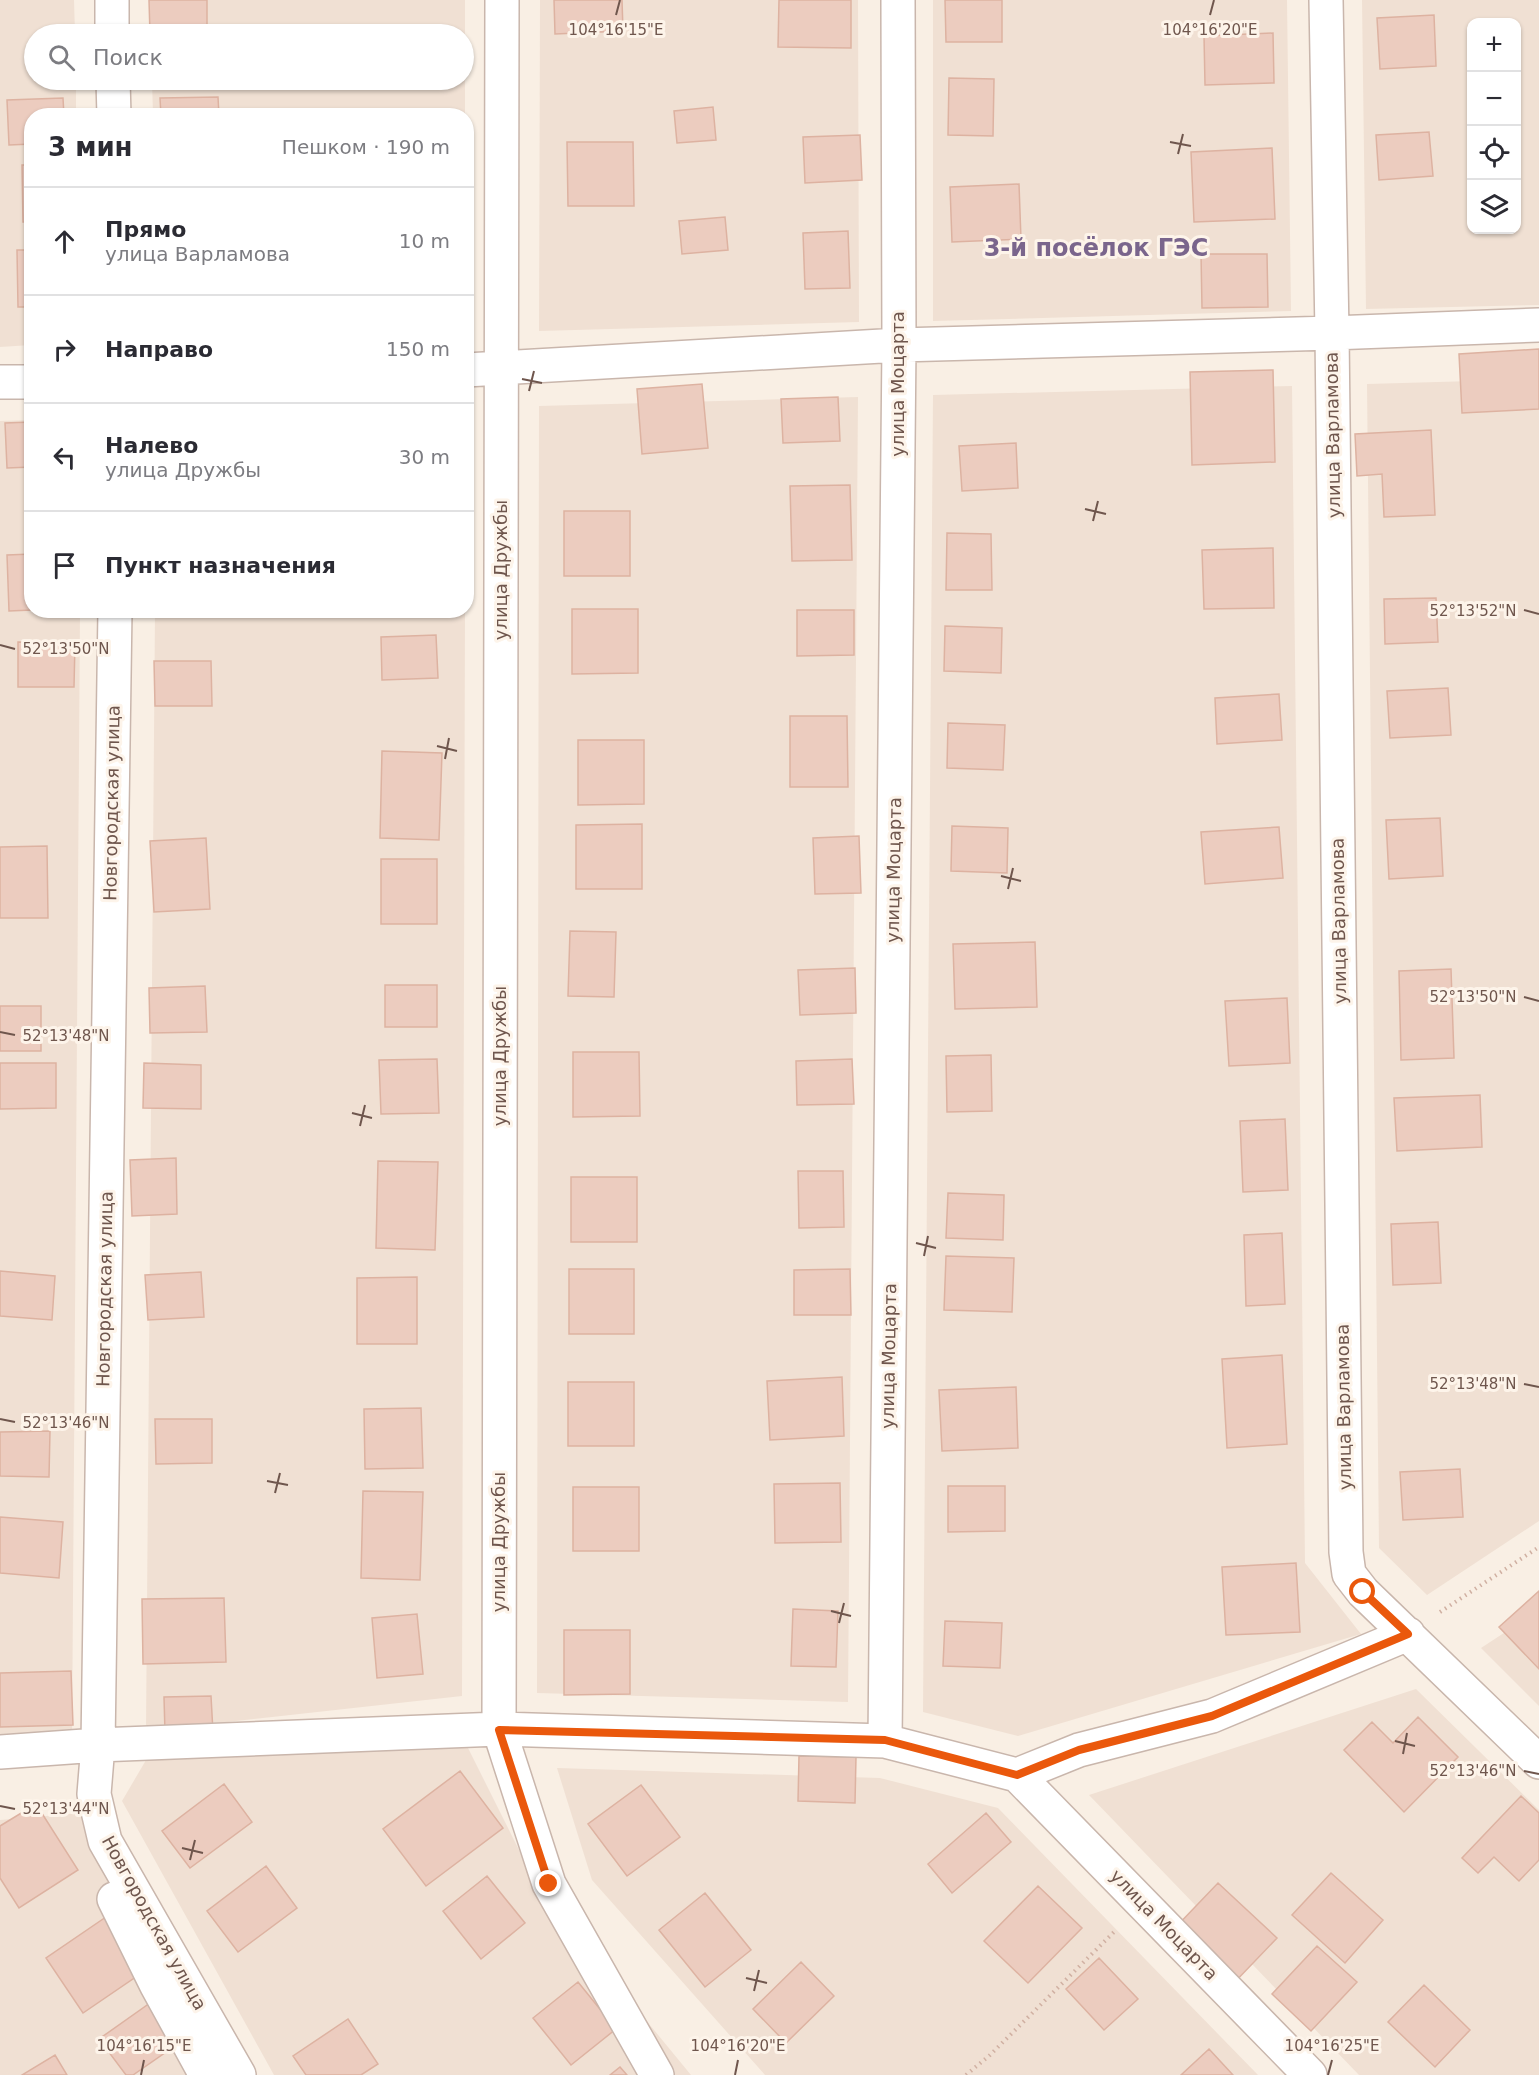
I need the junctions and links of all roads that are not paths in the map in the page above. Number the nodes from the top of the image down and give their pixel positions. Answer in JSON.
{"nodes":[{"id":1,"x":112,"y":0,"type":"edge"},
{"id":2,"x":502,"y":0,"type":"edge"},
{"id":3,"x":898,"y":0,"type":"edge"},
{"id":4,"x":1326,"y":0,"type":"edge"},
{"id":5,"x":112,"y":24,"type":"edge"},
{"id":6,"x":113,"y":90,"type":"edge"},
{"id":7,"x":114,"y":108,"type":"edge"},
{"id":8,"x":1539,"y":325,"type":"edge"},
{"id":9,"x":1332,"y":333,"type":"junction"},
{"id":10,"x":899,"y":345,"type":"junction"},
{"id":11,"x":501,"y":369,"type":"junction"},
{"id":12,"x":474,"y":370,"type":"edge"},
{"id":13,"x":24,"y":381,"type":"edge"},
{"id":14,"x":0,"y":382,"type":"edge"},
{"id":15,"x":115,"y":618,"type":"edge"},
{"id":16,"x":1408,"y":1634,"type":"junction"},
{"id":17,"x":499,"y":1730,"type":"junction"},
{"id":18,"x":885,"y":1740,"type":"junction"},
{"id":19,"x":98,"y":1745,"type":"junction"},
{"id":20,"x":0,"y":1752,"type":"edge"},
{"id":21,"x":1539,"y":1762,"type":"edge"},
{"id":22,"x":1017,"y":1775,"type":"junction"},
{"id":23,"x":105,"y":1841,"type":"junction"},
{"id":24,"x":206,"y":2075,"type":"edge"},
{"id":25,"x":239,"y":2075,"type":"edge"},
{"id":26,"x":657,"y":2075,"type":"edge"},
{"id":27,"x":1310,"y":2075,"type":"edge"}],
"edges":[{"from":1,"to":5,"type":"street"},
{"from":2,"to":11,"type":"street","name":"улица Дружбы"},
{"from":3,"to":10,"type":"street","name":"улица Моцарта"},
{"from":4,"to":9,"type":"street","name":"улица Варламова"},
{"from":6,"to":7,"type":"street"},
{"from":8,"to":9,"type":"street"},
{"from":9,"to":10,"type":"street"},
{"from":9,"to":16,"type":"street","name":"улица Варламова"},
{"from":10,"to":11,"type":"street"},
{"from":10,"to":18,"type":"street","name":"улица Моцарта"},
{"from":11,"to":12,"type":"street"},
{"from":11,"to":17,"type":"street","name":"улица Дружбы"},
{"from":13,"to":14,"type":"street"},
{"from":15,"to":19,"type":"street","name":"Новгородская улица"},
{"from":16,"to":21,"type":"street","name":"улица Варламова"},
{"from":16,"to":22,"type":"street"},
{"from":17,"to":18,"type":"street"},
{"from":17,"to":19,"type":"street"},
{"from":17,"to":26,"type":"street","name":"улица Дружбы"},
{"from":18,"to":22,"type":"street"},
{"from":19,"to":20,"type":"street"},
{"from":19,"to":23,"type":"street","name":"Новгородская улица"},
{"from":22,"to":27,"type":"street","name":"улица Моцарта"},
{"from":23,"to":24,"type":"street"},
{"from":23,"to":25,"type":"street","name":"Новгородская улица"}]}
